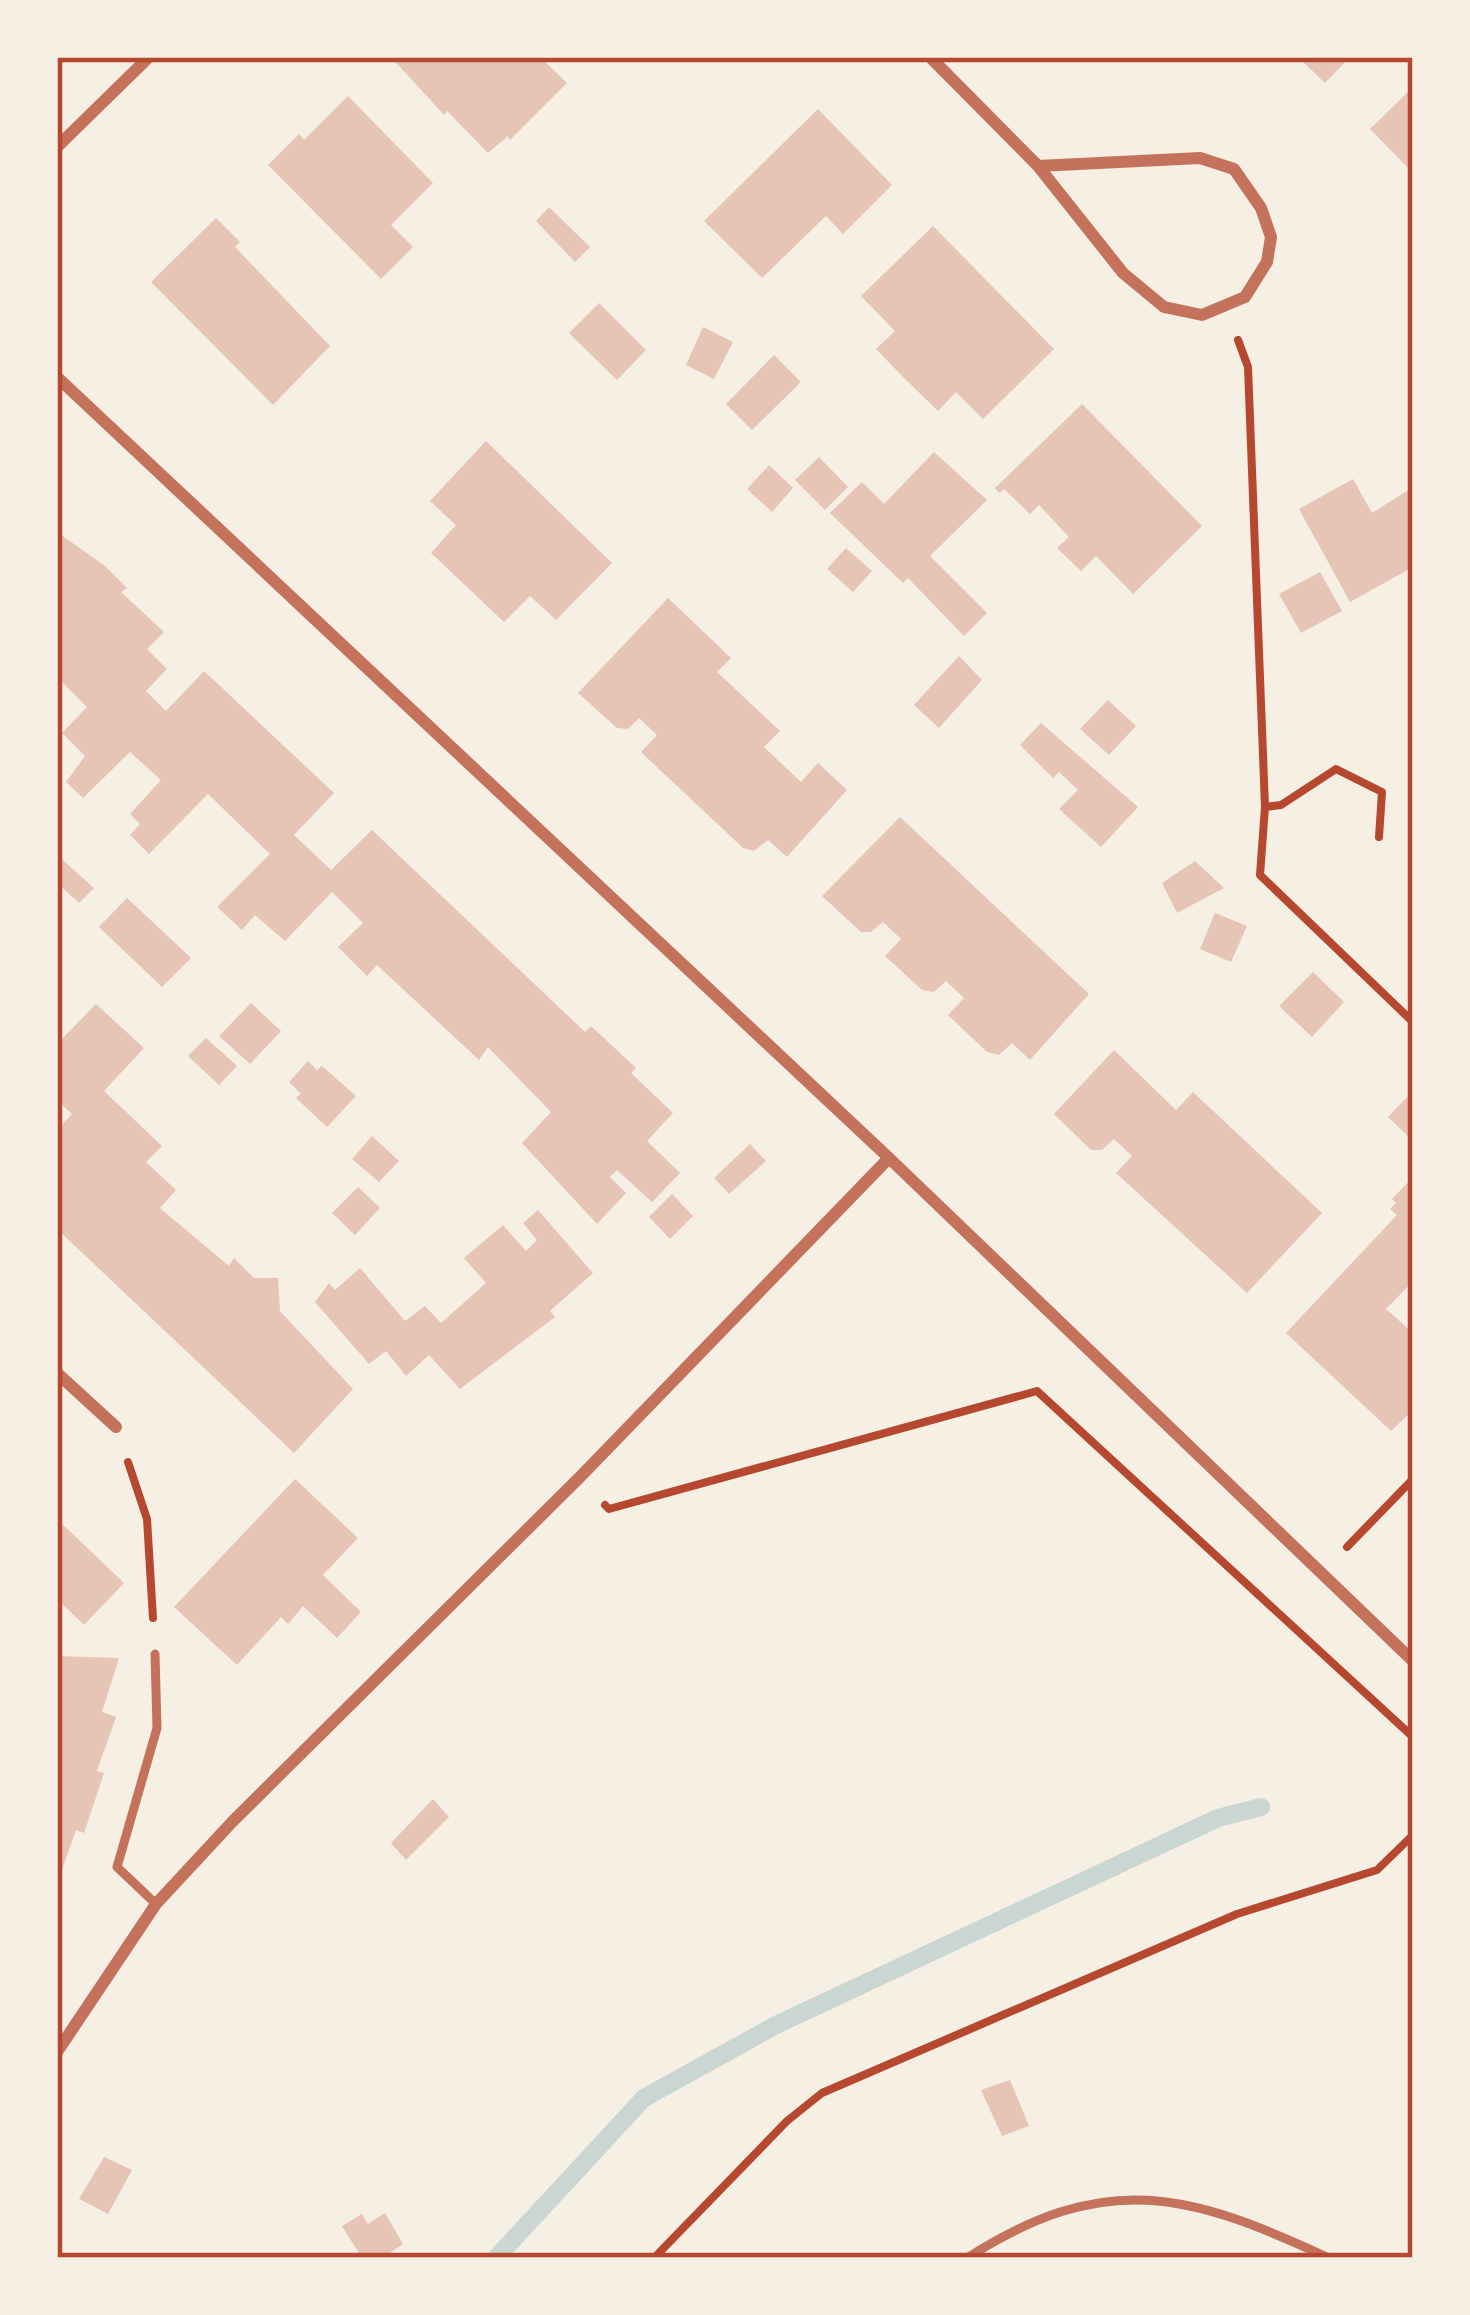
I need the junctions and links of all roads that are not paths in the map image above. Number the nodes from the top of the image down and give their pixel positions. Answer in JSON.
{"nodes":[{"id":1,"x":148,"y":57,"type":"edge"},
{"id":2,"x":930,"y":57,"type":"edge"},
{"id":3,"x":57,"y":147,"type":"edge"},
{"id":4,"x":1038,"y":166,"type":"junction"},
{"id":5,"x":57,"y":377,"type":"edge"},
{"id":6,"x":889,"y":1158,"type":"junction"},
{"id":7,"x":57,"y":1373,"type":"edge"},
{"id":8,"x":116,"y":1427,"type":"road end"},
{"id":9,"x":155,"y":1654,"type":"road end"},
{"id":10,"x":1413,"y":1660,"type":"edge"},
{"id":11,"x":157,"y":1904,"type":"junction"},
{"id":12,"x":57,"y":2052,"type":"edge"},
{"id":13,"x":967,"y":2258,"type":"edge"},
{"id":14,"x":1329,"y":2258,"type":"edge"}],
"edges":[{"from":1,"to":3,"type":"street"},
{"from":2,"to":4,"type":"street"},
{"from":4,"to":4,"type":"street"},
{"from":5,"to":6,"type":"street"},
{"from":6,"to":10,"type":"street"},
{"from":6,"to":11,"type":"street"},
{"from":7,"to":8,"type":"street"},
{"from":9,"to":11,"type":"lane"},
{"from":11,"to":12,"type":"street"},
{"from":13,"to":14,"type":"lane"}]}
